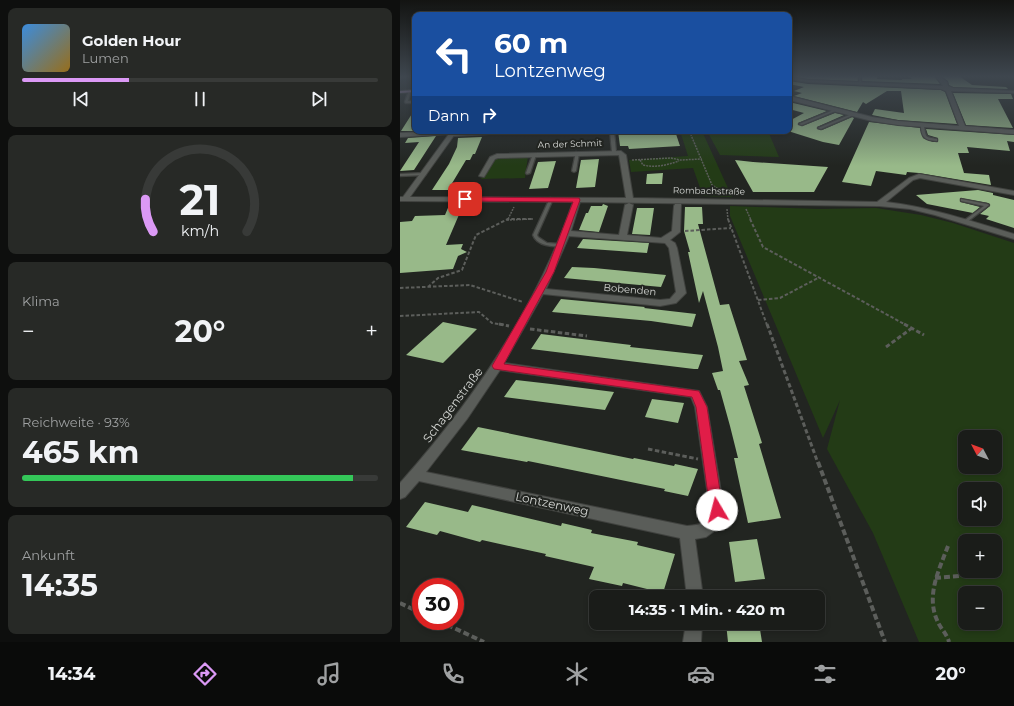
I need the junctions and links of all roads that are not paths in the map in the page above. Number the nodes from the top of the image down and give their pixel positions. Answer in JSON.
{"nodes":[{"id":1,"x":821,"y":106,"type":"edge"},
{"id":2,"x":954,"y":106,"type":"edge"},
{"id":3,"x":837,"y":110,"type":"junction"},
{"id":4,"x":855,"y":114,"type":"junction"},
{"id":5,"x":801,"y":124,"type":"dead end"},
{"id":6,"x":922,"y":126,"type":"junction"},
{"id":7,"x":820,"y":128,"type":"dead end"},
{"id":8,"x":963,"y":128,"type":"junction"},
{"id":9,"x":1014,"y":132,"type":"edge"},
{"id":10,"x":418,"y":134,"type":"edge"},
{"id":11,"x":452,"y":134,"type":"edge"},
{"id":12,"x":612,"y":134,"type":"edge"},
{"id":13,"x":400,"y":135,"type":"edge"},
{"id":14,"x":936,"y":140,"type":"dead end"},
{"id":15,"x":614,"y":152,"type":"junction"},
{"id":16,"x":577,"y":153,"type":"junction"},
{"id":17,"x":534,"y":155,"type":"junction"},
{"id":18,"x":574,"y":171,"type":"dead end"},
{"id":19,"x":528,"y":173,"type":"dead end"},
{"id":20,"x":424,"y":174,"type":"junction"},
{"id":21,"x":400,"y":175,"type":"edge"},
{"id":22,"x":482,"y":176,"type":"dead end"},
{"id":23,"x":1014,"y":193,"type":"edge"},
{"id":24,"x":403,"y":199,"type":"edge"},
{"id":25,"x":551,"y":199,"type":"junction"},
{"id":26,"x":577,"y":200,"type":"junction"},
{"id":27,"x":962,"y":200,"type":"dead end"},
{"id":28,"x":629,"y":203,"type":"junction"},
{"id":29,"x":880,"y":204,"type":"junction"},
{"id":30,"x":678,"y":206,"type":"dead end"},
{"id":31,"x":967,"y":222,"type":"junction"},
{"id":32,"x":566,"y":233,"type":"junction"},
{"id":33,"x":623,"y":237,"type":"junction"},
{"id":34,"x":1014,"y":237,"type":"edge"},
{"id":35,"x":664,"y":240,"type":"junction"},
{"id":36,"x":561,"y":245,"type":"junction"},
{"id":37,"x":540,"y":291,"type":"junction"},
{"id":38,"x":497,"y":366,"type":"junction"},
{"id":39,"x":417,"y":475,"type":"junction"},
{"id":40,"x":400,"y":493,"type":"edge"},
{"id":41,"x":687,"y":533,"type":"junction"},
{"id":42,"x":694,"y":590,"type":"edge"},
{"id":43,"x":693,"y":630,"type":"edge"},
{"id":44,"x":692,"y":642,"type":"edge"}],
"edges":[{"from":1,"to":3,"type":"street"},
{"from":2,"to":8,"type":"street"},
{"from":3,"to":4,"type":"street"},
{"from":3,"to":5,"type":"lane"},
{"from":4,"to":6,"type":"street"},
{"from":4,"to":7,"type":"lane"},
{"from":6,"to":8,"type":"street"},
{"from":6,"to":14,"type":"lane"},
{"from":8,"to":9,"type":"street"},
{"from":10,"to":13,"type":"street"},
{"from":11,"to":20,"type":"street"},
{"from":12,"to":15,"type":"lane"},
{"from":15,"to":16,"type":"street","name":"An der Schmit"},
{"from":15,"to":28,"type":"street","name":"An der Schmit"},
{"from":16,"to":17,"type":"street","name":"An der Schmit"},
{"from":16,"to":18,"type":"lane"},
{"from":17,"to":19,"type":"lane"},
{"from":17,"to":22,"type":"street","name":"An der Schmit"},
{"from":20,"to":21,"type":"lane"},
{"from":20,"to":24,"type":"street"},
{"from":23,"to":29,"type":"street"},
{"from":24,"to":25,"type":"street","name":"Rombachstraße"},
{"from":25,"to":26,"type":"street","name":"Rombachstraße"},
{"from":25,"to":36,"type":"lane"},
{"from":26,"to":28,"type":"street","name":"Rombachstraße"},
{"from":26,"to":32,"type":"street","name":"Schagenstraße"},
{"from":27,"to":31,"type":"lane"},
{"from":28,"to":29,"type":"street","name":"Rombachstraße"},
{"from":28,"to":33,"type":"street"},
{"from":29,"to":31,"type":"street","name":"Rombachstraße"},
{"from":30,"to":35,"type":"street"},
{"from":31,"to":34,"type":"street","name":"Rombachstraße"},
{"from":32,"to":33,"type":"street"},
{"from":32,"to":36,"type":"street","name":"Schagenstraße"},
{"from":33,"to":35,"type":"street"},
{"from":35,"to":37,"type":"street","name":"Bobenden"},
{"from":36,"to":37,"type":"street","name":"Schagenstraße"},
{"from":37,"to":38,"type":"street","name":"Schagenstraße"},
{"from":38,"to":39,"type":"street","name":"Schagenstraße"},
{"from":38,"to":41,"type":"street","name":"Lontzenweg"},
{"from":39,"to":40,"type":"street","name":"Schagenstraße"},
{"from":39,"to":41,"type":"street","name":"Lontzenweg"},
{"from":41,"to":42,"type":"street"},
{"from":43,"to":44,"type":"street"}]}
